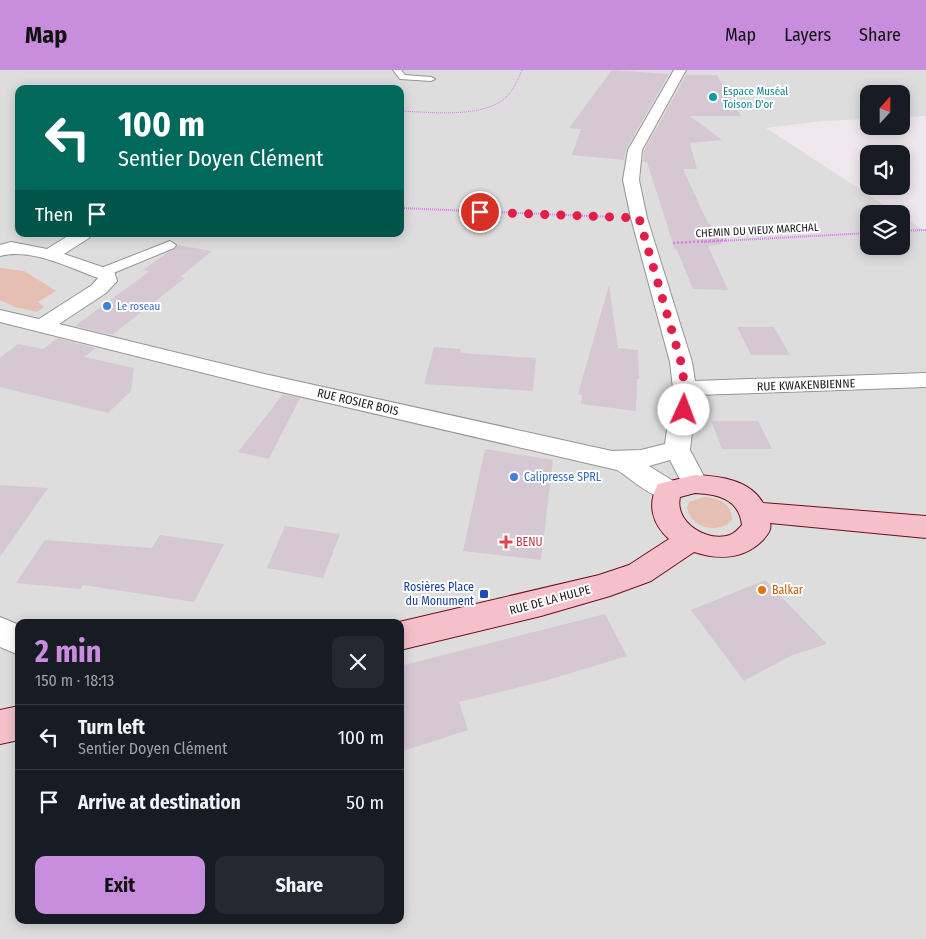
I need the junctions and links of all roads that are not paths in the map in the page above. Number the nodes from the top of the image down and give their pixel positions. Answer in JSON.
{"nodes":[{"id":1,"x":397,"y":70,"type":"edge"},
{"id":2,"x":680,"y":70,"type":"edge"},
{"id":3,"x":431,"y":79,"type":"dead end"},
{"id":4,"x":78,"y":237,"type":"edge"},
{"id":5,"x":170,"y":245,"type":"dead end"},
{"id":6,"x":0,"y":251,"type":"edge"},
{"id":7,"x":50,"y":255,"type":"junction"},
{"id":8,"x":102,"y":273,"type":"junction"},
{"id":9,"x":0,"y":316,"type":"edge"},
{"id":10,"x":41,"y":327,"type":"junction"},
{"id":11,"x":926,"y":380,"type":"edge"},
{"id":12,"x":685,"y":388,"type":"junction"},
{"id":13,"x":677,"y":450,"type":"junction"},
{"id":14,"x":610,"y":459,"type":"junction"},
{"id":15,"x":695,"y":484,"type":"junction"},
{"id":16,"x":668,"y":491,"type":"junction"},
{"id":17,"x":756,"y":514,"type":"junction"},
{"id":18,"x":926,"y":527,"type":"edge"},
{"id":19,"x":690,"y":540,"type":"junction"},
{"id":20,"x":0,"y":631,"type":"edge"},
{"id":21,"x":404,"y":635,"type":"edge"},
{"id":22,"x":15,"y":639,"type":"edge"},
{"id":23,"x":15,"y":724,"type":"edge"},
{"id":24,"x":0,"y":727,"type":"edge"}],
"edges":[{"from":1,"to":3,"type":"lane"},
{"from":2,"to":12,"type":"street"},
{"from":4,"to":7,"type":"street"},
{"from":5,"to":8,"type":"lane"},
{"from":6,"to":7,"type":"street"},
{"from":7,"to":8,"type":"street"},
{"from":8,"to":10,"type":"street"},
{"from":9,"to":10,"type":"street","name":"RUE ROSIER BOIS"},
{"from":10,"to":14,"type":"street","name":"RUE ROSIER BOIS"},
{"from":11,"to":12,"type":"street","name":"RUE KWAKENBIENNE"},
{"from":12,"to":13,"type":"street"},
{"from":13,"to":14,"type":"street"},
{"from":13,"to":15,"type":"street"},
{"from":14,"to":16,"type":"street","name":"RUE ROSIER BOIS"},
{"from":15,"to":16,"type":"street"},
{"from":15,"to":17,"type":"street"},
{"from":16,"to":19,"type":"street"},
{"from":17,"to":18,"type":"street"},
{"from":17,"to":19,"type":"street"},
{"from":19,"to":21,"type":"street","name":"RUE DE LA HULPE"},
{"from":20,"to":22,"type":"street"},
{"from":23,"to":24,"type":"street"}]}
